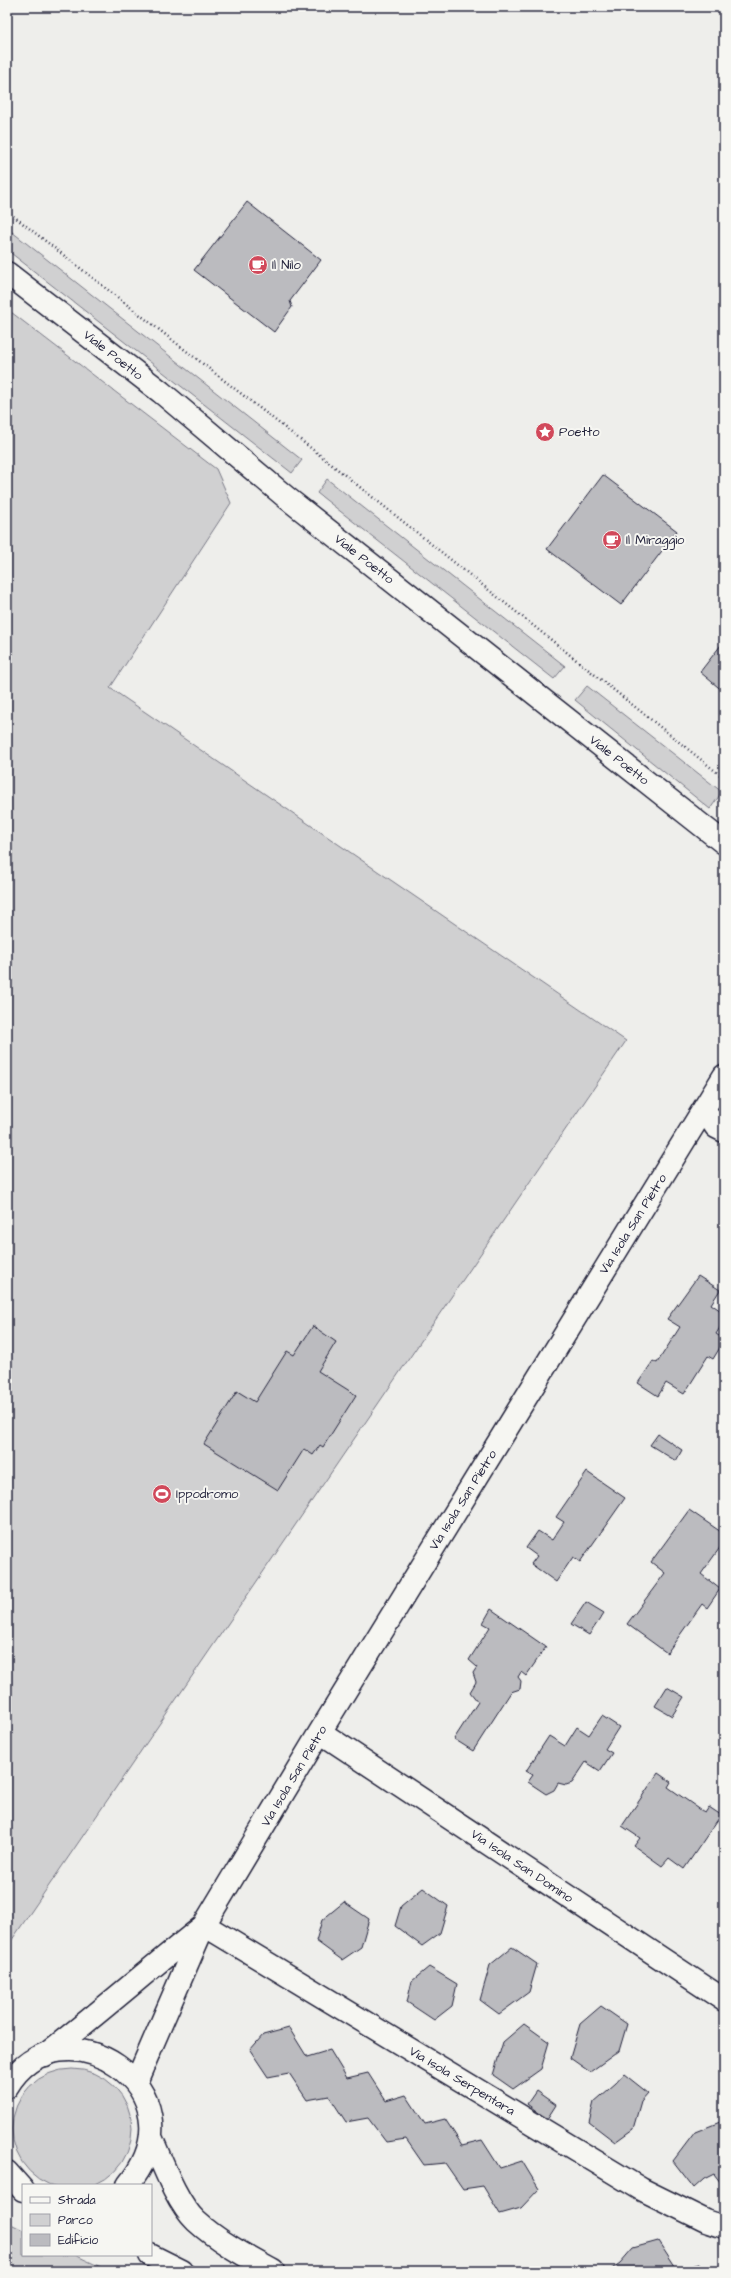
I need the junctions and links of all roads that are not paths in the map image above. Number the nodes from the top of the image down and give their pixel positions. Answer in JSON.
{"nodes":[{"id":1,"x":7,"y":273,"type":"edge"},
{"id":2,"x":724,"y":843,"type":"edge"},
{"id":3,"x":724,"y":1076,"type":"edge"},
{"id":4,"x":704,"y":1109,"type":"junction"},
{"id":5,"x":724,"y":1131,"type":"edge"},
{"id":6,"x":320,"y":1732,"type":"junction"},
{"id":7,"x":204,"y":1925,"type":"junction"},
{"id":8,"x":724,"y":2000,"type":"edge"},
{"id":9,"x":45,"y":2056,"type":"junction"},
{"id":10,"x":11,"y":2079,"type":"edge"},
{"id":11,"x":136,"y":2082,"type":"junction"},
{"id":12,"x":151,"y":2136,"type":"junction"},
{"id":13,"x":7,"y":2172,"type":"edge"},
{"id":14,"x":129,"y":2184,"type":"edge"},
{"id":15,"x":7,"y":2186,"type":"edge"},
{"id":16,"x":22,"y":2189,"type":"edge"},
{"id":17,"x":22,"y":2193,"type":"edge"},
{"id":18,"x":724,"y":2228,"type":"edge"},
{"id":19,"x":152,"y":2256,"type":"edge"},
{"id":20,"x":182,"y":2271,"type":"edge"},
{"id":21,"x":274,"y":2271,"type":"edge"}],
"edges":[{"from":1,"to":2,"type":"street","name":"Viale Poetto"},
{"from":3,"to":4,"type":"street","name":"Via Isola San Pietro"},
{"from":4,"to":5,"type":"street"},
{"from":4,"to":6,"type":"street","name":"Via Isola San Pietro"},
{"from":6,"to":7,"type":"street","name":"Via Isola San Pietro"},
{"from":6,"to":8,"type":"street","name":"Via Isola San Domino"},
{"from":7,"to":9,"type":"street","name":"Via Isola San Pietro"},
{"from":7,"to":11,"type":"street","name":"Via Isola San Pietro"},
{"from":7,"to":18,"type":"street","name":"Via Isola Serpentara"},
{"from":9,"to":10,"type":"street"},
{"from":9,"to":11,"type":"street"},
{"from":11,"to":12,"type":"street"},
{"from":12,"to":14,"type":"street"},
{"from":12,"to":21,"type":"street"},
{"from":13,"to":16,"type":"street"},
{"from":15,"to":17,"type":"street"},
{"from":19,"to":20,"type":"street"}]}
